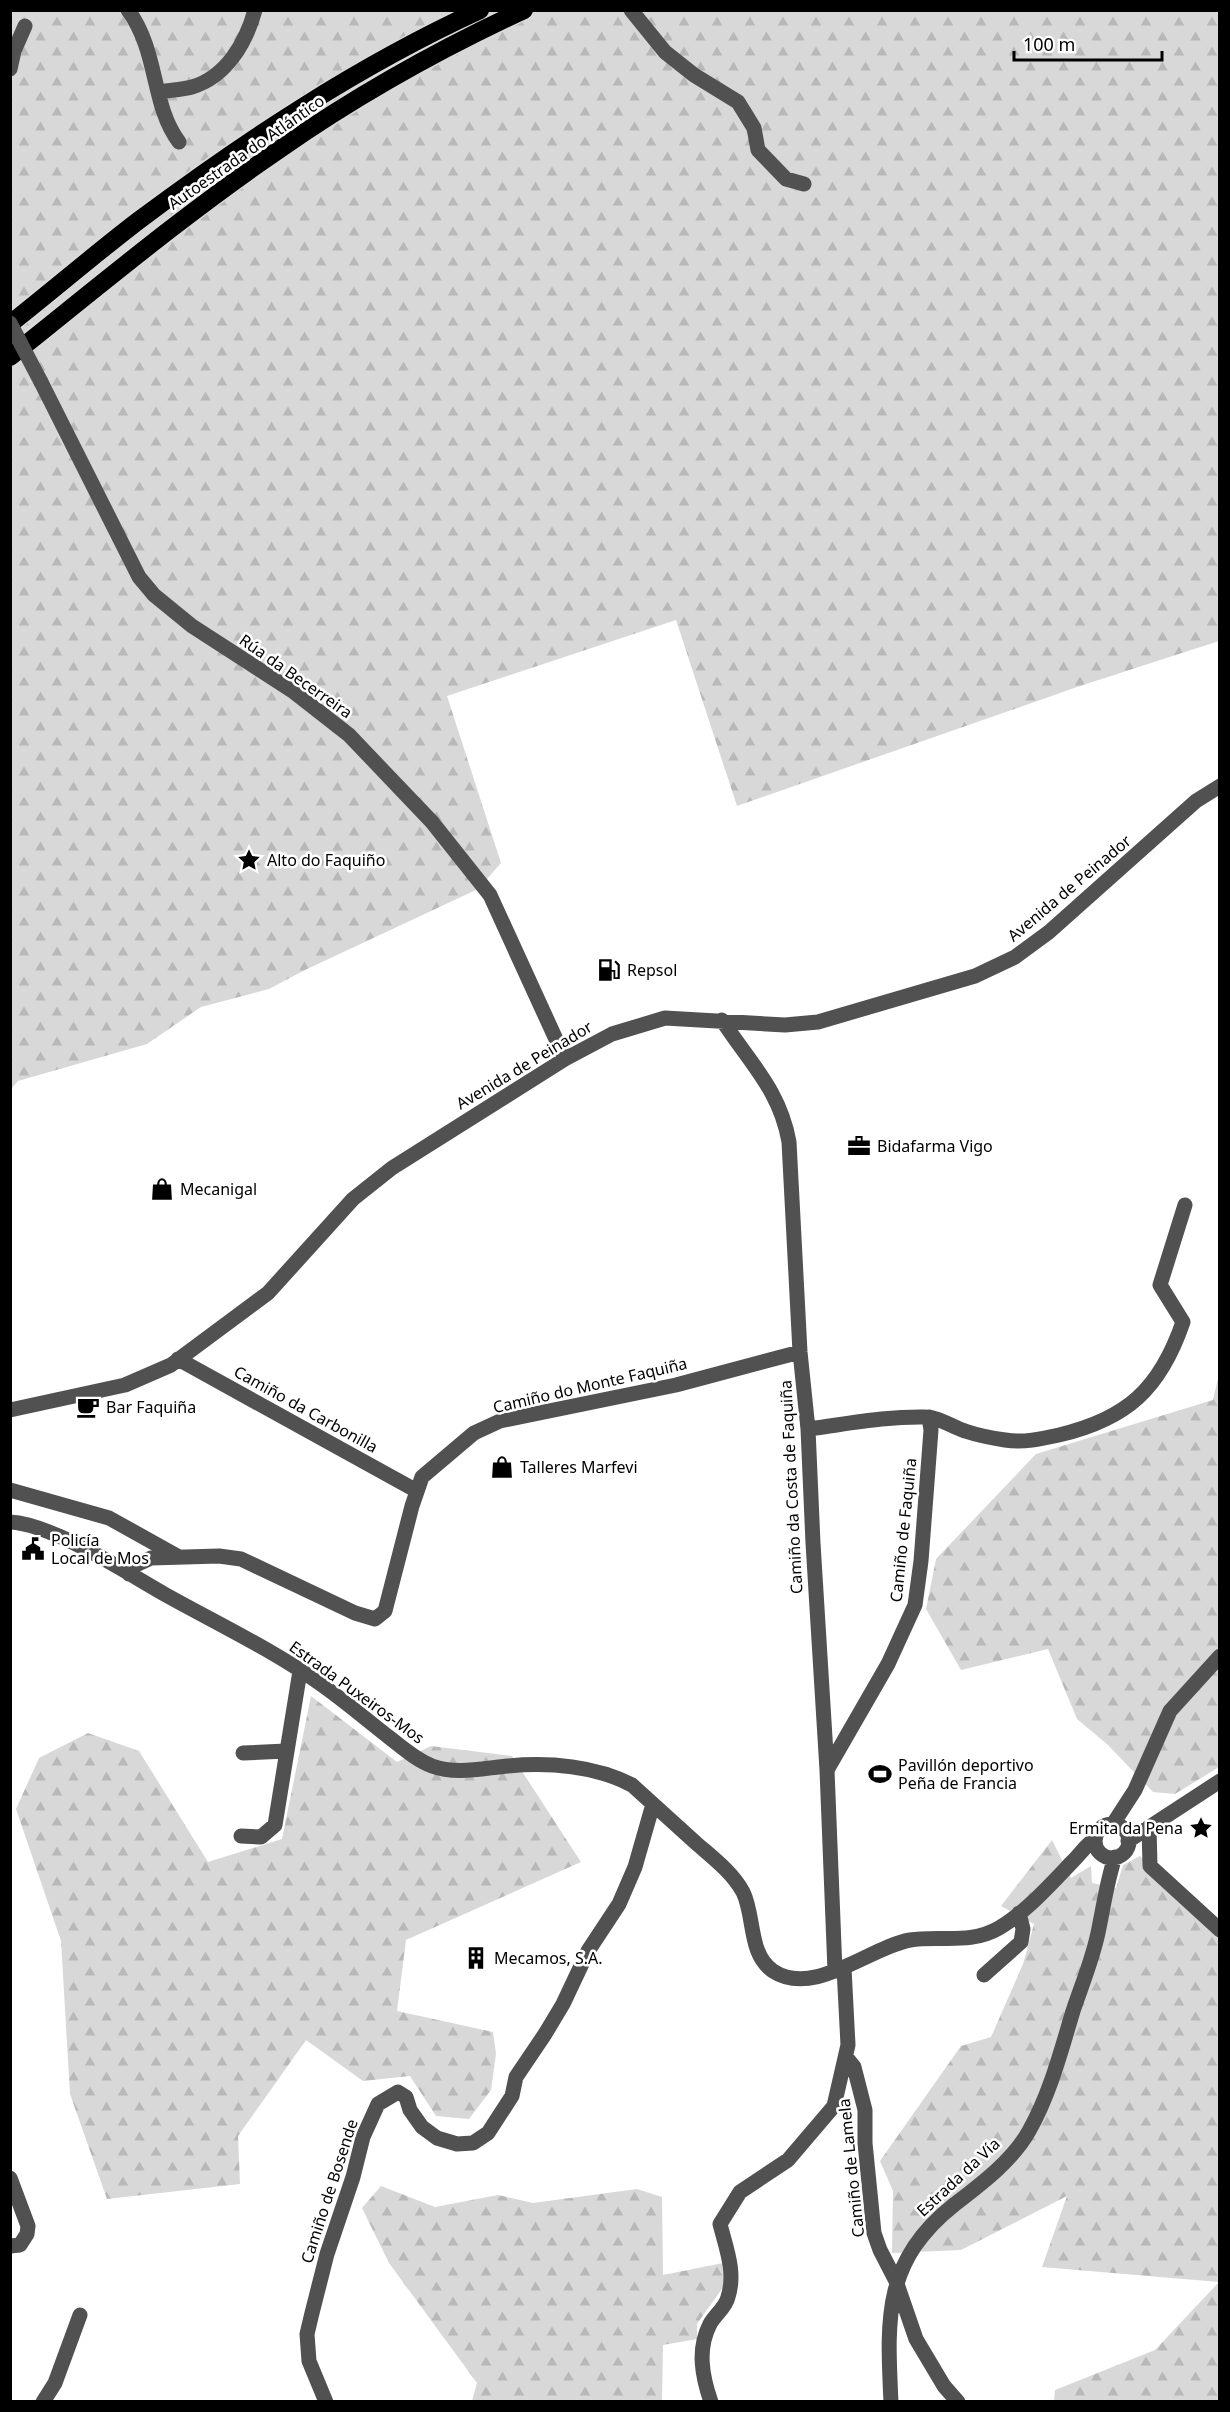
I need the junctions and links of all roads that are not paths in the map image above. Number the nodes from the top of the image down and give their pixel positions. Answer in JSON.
{"nodes":[{"id":1,"x":128,"y":10,"type":"edge"},
{"id":2,"x":255,"y":10,"type":"edge"},
{"id":3,"x":480,"y":10,"type":"edge"},
{"id":4,"x":524,"y":10,"type":"edge"},
{"id":5,"x":631,"y":10,"type":"edge"},
{"id":6,"x":25,"y":26,"type":"dead end"},
{"id":7,"x":13,"y":47,"type":"edge"},
{"id":8,"x":10,"y":69,"type":"edge"},
{"id":9,"x":159,"y":92,"type":"junction"},
{"id":10,"x":179,"y":142,"type":"dead end"},
{"id":11,"x":804,"y":184,"type":"dead end"},
{"id":12,"x":10,"y":324,"type":"edge"},
{"id":13,"x":10,"y":357,"type":"edge"},
{"id":14,"x":1220,"y":786,"type":"edge"},
{"id":15,"x":722,"y":1020,"type":"junction"},
{"id":16,"x":565,"y":1059,"type":"junction"},
{"id":17,"x":1185,"y":1205,"type":"dead end"},
{"id":18,"x":800,"y":1352,"type":"junction"},
{"id":19,"x":178,"y":1359,"type":"junction"},
{"id":20,"x":10,"y":1410,"type":"edge"},
{"id":21,"x":929,"y":1417,"type":"junction"},
{"id":22,"x":808,"y":1429,"type":"junction"},
{"id":23,"x":10,"y":1490,"type":"edge"},
{"id":24,"x":417,"y":1491,"type":"junction"},
{"id":25,"x":10,"y":1522,"type":"edge"},
{"id":26,"x":179,"y":1557,"type":"junction"},
{"id":27,"x":129,"y":1574,"type":"junction"},
{"id":28,"x":1220,"y":1656,"type":"edge"},
{"id":29,"x":300,"y":1671,"type":"junction"},
{"id":30,"x":286,"y":1751,"type":"junction"},
{"id":31,"x":243,"y":1753,"type":"dead end"},
{"id":32,"x":827,"y":1770,"type":"junction"},
{"id":33,"x":1220,"y":1781,"type":"edge"},
{"id":34,"x":1135,"y":1790,"type":"junction"},
{"id":35,"x":653,"y":1804,"type":"junction"},
{"id":36,"x":1113,"y":1824,"type":"junction"},
{"id":37,"x":1149,"y":1827,"type":"junction"},
{"id":38,"x":241,"y":1836,"type":"dead end"},
{"id":39,"x":1128,"y":1838,"type":"junction"},
{"id":40,"x":1103,"y":1850,"type":"junction"},
{"id":41,"x":1019,"y":1913,"type":"junction"},
{"id":42,"x":1220,"y":1930,"type":"edge"},
{"id":43,"x":840,"y":1970,"type":"junction"},
{"id":44,"x":984,"y":1975,"type":"dead end"},
{"id":45,"x":846,"y":2057,"type":"junction"},
{"id":46,"x":10,"y":2178,"type":"edge"},
{"id":47,"x":10,"y":2246,"type":"edge"},
{"id":48,"x":896,"y":2281,"type":"junction"},
{"id":49,"x":81,"y":2315,"type":"dead end"},
{"id":50,"x":43,"y":2402,"type":"edge"},
{"id":51,"x":326,"y":2402,"type":"edge"},
{"id":52,"x":711,"y":2402,"type":"edge"},
{"id":53,"x":891,"y":2402,"type":"edge"},
{"id":54,"x":958,"y":2402,"type":"edge"}],
"edges":[{"from":1,"to":9,"type":"street"},
{"from":2,"to":9,"type":"street"},
{"from":3,"to":12,"type":"highway","name":"Autoestrada do Atlántico"},
{"from":4,"to":13,"type":"highway","name":"Autoestrada do Atlántico"},
{"from":5,"to":11,"type":"street"},
{"from":6,"to":7,"type":"street"},
{"from":7,"to":8,"type":"street"},
{"from":9,"to":10,"type":"street"},
{"from":12,"to":16,"type":"street","name":"Rúa da Becerreira","bridge":true},
{"from":14,"to":15,"type":"street","name":"Avenida de Peinador"},
{"from":15,"to":16,"type":"street","name":"Avenida de Peinador"},
{"from":15,"to":18,"type":"street","name":"Camiño da Costa de Faquiña"},
{"from":16,"to":19,"type":"street","name":"Avenida de Peinador"},
{"from":17,"to":21,"type":"street"},
{"from":18,"to":22,"type":"street","name":"Camiño da Costa de Faquiña"},
{"from":18,"to":24,"type":"street","name":"Camiño do Monte Faquiña"},
{"from":19,"to":20,"type":"street","name":"Avenida de Peinador"},
{"from":19,"to":24,"type":"street","name":"Camiño da Carbonilla"},
{"from":21,"to":22,"type":"street"},
{"from":21,"to":32,"type":"street","name":"Camiño de Faquiña"},
{"from":22,"to":32,"type":"street","name":"Camiño da Costa de Faquiña"},
{"from":23,"to":26,"type":"street"},
{"from":24,"to":26,"type":"street","name":"Camiño do Monte Faquiña"},
{"from":25,"to":27,"type":"street","name":"Estrada Puxeiros-Mos"},
{"from":26,"to":27,"type":"street","name":"Camiño do Monte Faquiña"},
{"from":27,"to":29,"type":"street","name":"Estrada Puxeiros-Mos"},
{"from":28,"to":34,"type":"street"},
{"from":29,"to":30,"type":"street"},
{"from":29,"to":35,"type":"street","name":"Estrada Puxeiros-Mos"},
{"from":30,"to":31,"type":"street"},
{"from":30,"to":38,"type":"street"},
{"from":32,"to":43,"type":"street","name":"Camiño da Costa de Faquiña"},
{"from":33,"to":37,"type":"street"},
{"from":34,"to":36,"type":"street"},
{"from":34,"to":39,"type":"street"},
{"from":35,"to":43,"type":"street","name":"Estrada Puxeiros-Mos"},
{"from":35,"to":51,"type":"street","name":"Camiño de Bosende"},
{"from":36,"to":39,"type":"street"},
{"from":36,"to":40,"type":"street"},
{"from":37,"to":39,"type":"street"},
{"from":37,"to":42,"type":"street"},
{"from":39,"to":40,"type":"street"},
{"from":40,"to":41,"type":"street","name":"Estrada Puxeiros-Mos"},
{"from":40,"to":48,"type":"street","name":"Estrada da Vía"},
{"from":41,"to":43,"type":"street","name":"Estrada Puxeiros-Mos"},
{"from":41,"to":44,"type":"street"},
{"from":43,"to":45,"type":"street","name":"Camiño da Costa de Faquiña"},
{"from":45,"to":48,"type":"street","name":"Camiño de Lamela"},
{"from":45,"to":52,"type":"street","name":"Camiño da Costa de Faquiña"},
{"from":46,"to":47,"type":"street"},
{"from":48,"to":53,"type":"street","name":"Estrada da Vía"},
{"from":48,"to":54,"type":"street","name":"Camiño de Lamela"},
{"from":49,"to":50,"type":"street"}]}
